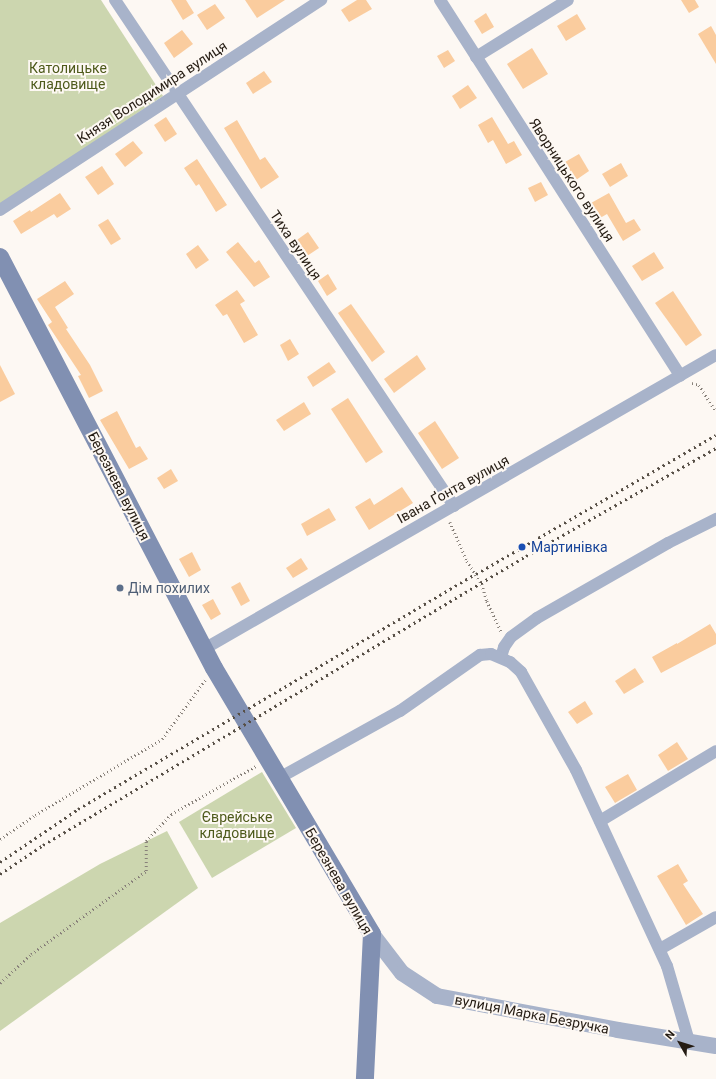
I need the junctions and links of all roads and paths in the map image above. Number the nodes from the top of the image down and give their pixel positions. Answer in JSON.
{"nodes":[{"id":1,"x":115,"y":0,"type":"edge"},
{"id":2,"x":321,"y":0,"type":"edge"},
{"id":3,"x":440,"y":0,"type":"edge"},
{"id":4,"x":568,"y":0,"type":"edge"},
{"id":5,"x":476,"y":57,"type":"junction"},
{"id":6,"x":176,"y":94,"type":"junction"},
{"id":7,"x":0,"y":210,"type":"edge"},
{"id":8,"x":0,"y":257,"type":"edge"},
{"id":9,"x":716,"y":355,"type":"edge"},
{"id":10,"x":680,"y":376,"type":"junction"},
{"id":11,"x":716,"y":411,"type":"edge"},
{"id":12,"x":449,"y":509,"type":"junction"},
{"id":13,"x":716,"y":519,"type":"edge"},
{"id":14,"x":204,"y":649,"type":"junction"},
{"id":15,"x":503,"y":652,"type":"junction"},
{"id":16,"x":214,"y":668,"type":"junction"},
{"id":17,"x":716,"y":751,"type":"edge"},
{"id":18,"x":268,"y":759,"type":"junction"},
{"id":19,"x":279,"y":778,"type":"junction"},
{"id":20,"x":600,"y":821,"type":"junction"},
{"id":21,"x":0,"y":839,"type":"edge"},
{"id":22,"x":716,"y":917,"type":"edge"},
{"id":23,"x":372,"y":934,"type":"junction"},
{"id":24,"x":660,"y":950,"type":"junction"},
{"id":25,"x":0,"y":983,"type":"edge"},
{"id":26,"x":689,"y":1041,"type":"junction"},
{"id":27,"x":716,"y":1046,"type":"edge"},
{"id":28,"x":364,"y":1079,"type":"edge"}],
"edges":[{"from":1,"to":6,"type":"street","name":"Тиха вулиця"},
{"from":2,"to":6,"type":"street","name":"Князя Володимира вулиця"},
{"from":3,"to":5,"type":"street","name":"Яворницького вулиця"},
{"from":4,"to":5,"type":"street"},
{"from":5,"to":10,"type":"street","name":"Яворницького вулиця"},
{"from":6,"to":7,"type":"street","name":"Князя Володимира вулиця"},
{"from":6,"to":12,"type":"street","name":"Тиха вулиця"},
{"from":8,"to":14,"type":"main road","name":"Березнева вулиця"},
{"from":9,"to":10,"type":"street","name":"Івана Ґонта вулиця"},
{"from":10,"to":11,"type":"path"},
{"from":10,"to":12,"type":"street","name":"Івана Ґонта вулиця"},
{"from":12,"to":14,"type":"street","name":"Івана Ґонта вулиця"},
{"from":12,"to":15,"type":"path"},
{"from":13,"to":15,"type":"street"},
{"from":14,"to":16,"type":"main road","name":"Березнева вулиця"},
{"from":15,"to":19,"type":"street"},
{"from":15,"to":20,"type":"street"},
{"from":16,"to":18,"type":"main road","name":"Березнева вулиця"},
{"from":16,"to":21,"type":"path"},
{"from":17,"to":20,"type":"street"},
{"from":18,"to":19,"type":"main road","name":"Березнева вулиця"},
{"from":18,"to":25,"type":"path"},
{"from":19,"to":23,"type":"main road","name":"Березнева вулиця"},
{"from":20,"to":24,"type":"street"},
{"from":22,"to":24,"type":"street"},
{"from":23,"to":26,"type":"street","name":"вулиця Марка Безручка"},
{"from":23,"to":28,"type":"main road","name":"Березнева вулиця"},
{"from":24,"to":26,"type":"street"},
{"from":26,"to":27,"type":"street","name":"вулиця Марка Безручка"}]}
